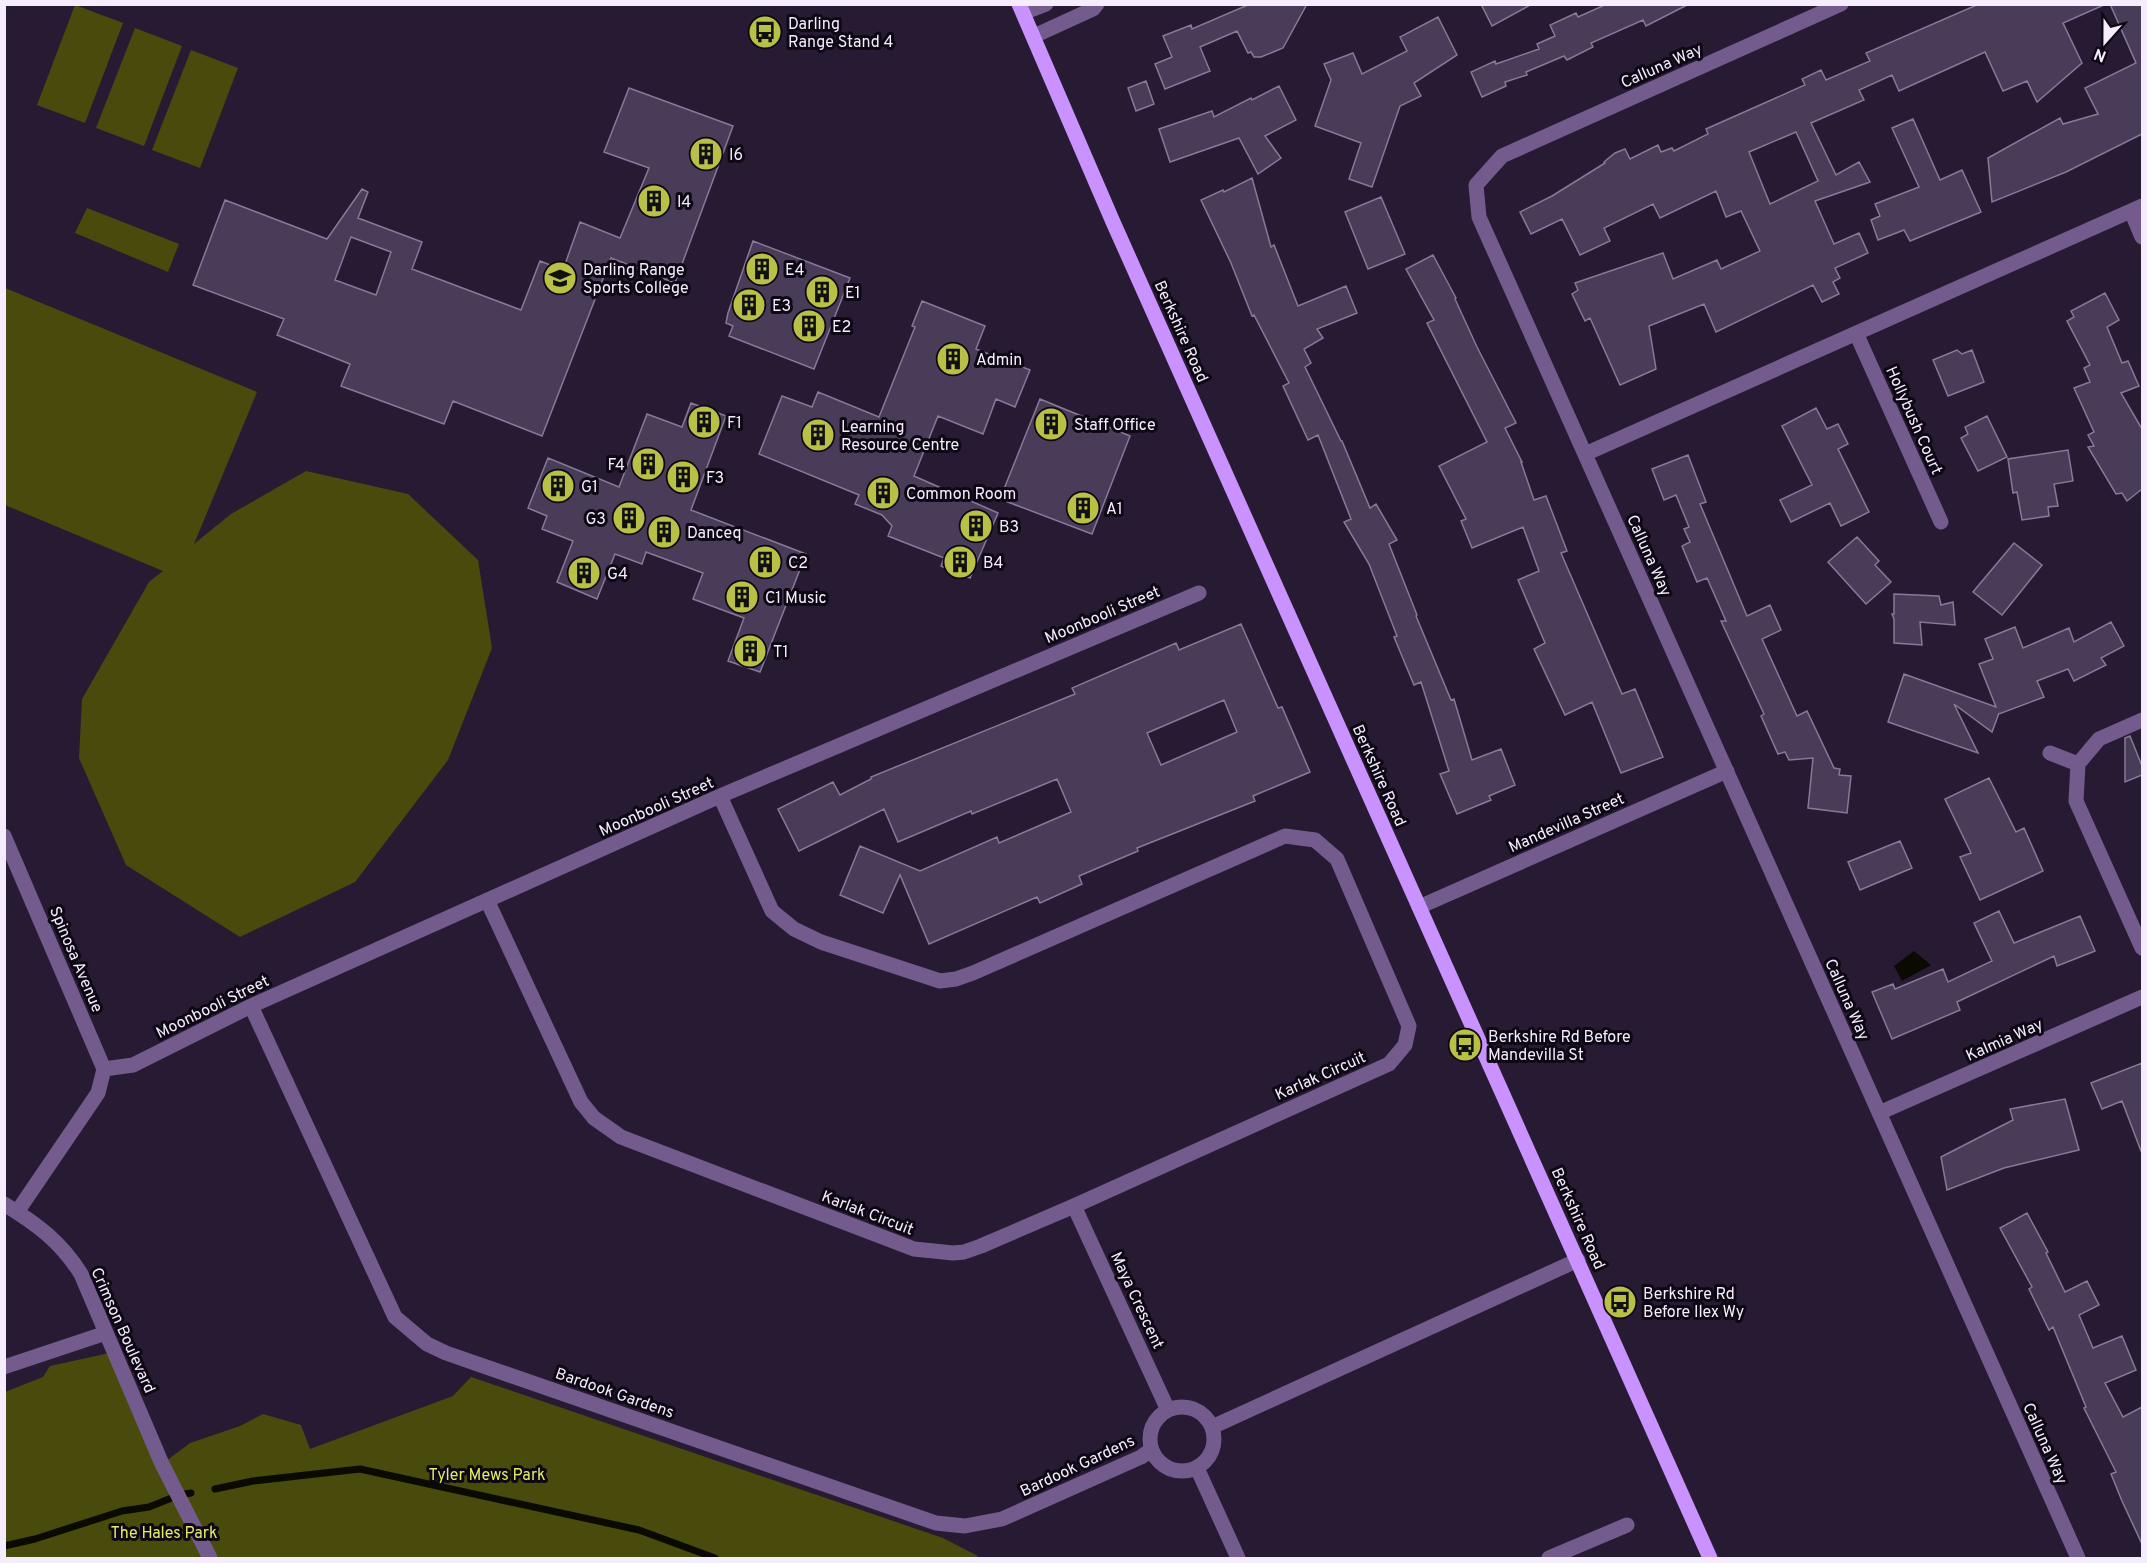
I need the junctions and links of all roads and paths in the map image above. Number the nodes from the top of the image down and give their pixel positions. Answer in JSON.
{"nodes":[{"id":1,"x":1046,"y":4,"type":"edge"},
{"id":2,"x":1097,"y":4,"type":"edge"},
{"id":3,"x":1841,"y":4,"type":"edge"},
{"id":4,"x":1021,"y":9,"type":"edge"},
{"id":5,"x":1034,"y":36,"type":"junction"},
{"id":6,"x":2137,"y":209,"type":"edge"},
{"id":7,"x":2142,"y":237,"type":"edge"},
{"id":8,"x":1856,"y":333,"type":"junction"},
{"id":9,"x":1585,"y":454,"type":"junction"},
{"id":10,"x":1941,"y":522,"type":"dead end"},
{"id":11,"x":1199,"y":593,"type":"dead end"},
{"id":12,"x":2142,"y":720,"type":"edge"},
{"id":13,"x":2050,"y":753,"type":"dead end"},
{"id":14,"x":2078,"y":764,"type":"junction"},
{"id":15,"x":1727,"y":771,"type":"junction"},
{"id":16,"x":720,"y":796,"type":"junction"},
{"id":17,"x":4,"y":836,"type":"edge"},
{"id":18,"x":487,"y":900,"type":"junction"},
{"id":19,"x":1419,"y":906,"type":"junction"},
{"id":20,"x":2142,"y":948,"type":"edge"},
{"id":21,"x":2142,"y":997,"type":"edge"},
{"id":22,"x":251,"y":1006,"type":"junction"},
{"id":23,"x":104,"y":1069,"type":"junction"},
{"id":24,"x":1879,"y":1113,"type":"junction"},
{"id":25,"x":1074,"y":1206,"type":"junction"},
{"id":26,"x":11,"y":1208,"type":"edge"},
{"id":27,"x":1578,"y":1260,"type":"junction"},
{"id":28,"x":106,"y":1333,"type":"junction"},
{"id":29,"x":4,"y":1367,"type":"edge"},
{"id":30,"x":1168,"y":1410,"type":"junction"},
{"id":31,"x":1212,"y":1427,"type":"junction"},
{"id":32,"x":1151,"y":1450,"type":"junction"},
{"id":33,"x":1197,"y":1468,"type":"junction"},
{"id":34,"x":1627,"y":1525,"type":"dead end"},
{"id":35,"x":210,"y":1558,"type":"edge"},
{"id":36,"x":1238,"y":1558,"type":"edge"},
{"id":37,"x":1550,"y":1558,"type":"edge"},
{"id":38,"x":1710,"y":1558,"type":"edge"},
{"id":39,"x":2078,"y":1558,"type":"edge"}],
"edges":[{"from":1,"to":4,"type":"street"},
{"from":2,"to":5,"type":"street"},
{"from":3,"to":9,"type":"street","name":"Calluna Way"},
{"from":4,"to":5,"type":"main road","name":"Berkshire Road"},
{"from":5,"to":19,"type":"main road","name":"Berkshire Road"},
{"from":6,"to":7,"type":"street"},
{"from":6,"to":8,"type":"street"},
{"from":8,"to":9,"type":"street"},
{"from":8,"to":10,"type":"street","name":"Hollybush Court"},
{"from":9,"to":15,"type":"street","name":"Calluna Way"},
{"from":11,"to":16,"type":"street","name":"Moonbooli Street"},
{"from":12,"to":14,"type":"street"},
{"from":13,"to":14,"type":"street"},
{"from":14,"to":20,"type":"street"},
{"from":15,"to":19,"type":"street","name":"Mandevilla Street"},
{"from":15,"to":24,"type":"street","name":"Calluna Way"},
{"from":16,"to":18,"type":"street","name":"Moonbooli Street"},
{"from":16,"to":25,"type":"street","name":"Karlak Circuit"},
{"from":17,"to":23,"type":"street","name":"Spinosa Avenue"},
{"from":18,"to":22,"type":"street","name":"Moonbooli Street"},
{"from":18,"to":25,"type":"street","name":"Karlak Circuit"},
{"from":19,"to":27,"type":"main road","name":"Berkshire Road"},
{"from":21,"to":24,"type":"street","name":"Kalmia Way"},
{"from":22,"to":23,"type":"street","name":"Moonbooli Street"},
{"from":22,"to":32,"type":"street","name":"Bardook Gardens"},
{"from":23,"to":26,"type":"street"},
{"from":24,"to":39,"type":"street","name":"Calluna Way"},
{"from":25,"to":30,"type":"street","name":"Maya Crescent"},
{"from":26,"to":28,"type":"street","name":"Crimson Boulevard"},
{"from":27,"to":31,"type":"street"},
{"from":27,"to":38,"type":"main road","name":"Berkshire Road"},
{"from":28,"to":29,"type":"street"},
{"from":28,"to":35,"type":"street","name":"Crimson Boulevard"},
{"from":30,"to":31,"type":"street"},
{"from":30,"to":32,"type":"street"},
{"from":31,"to":33,"type":"street"},
{"from":32,"to":33,"type":"street"},
{"from":33,"to":36,"type":"street"},
{"from":34,"to":37,"type":"street"}]}
